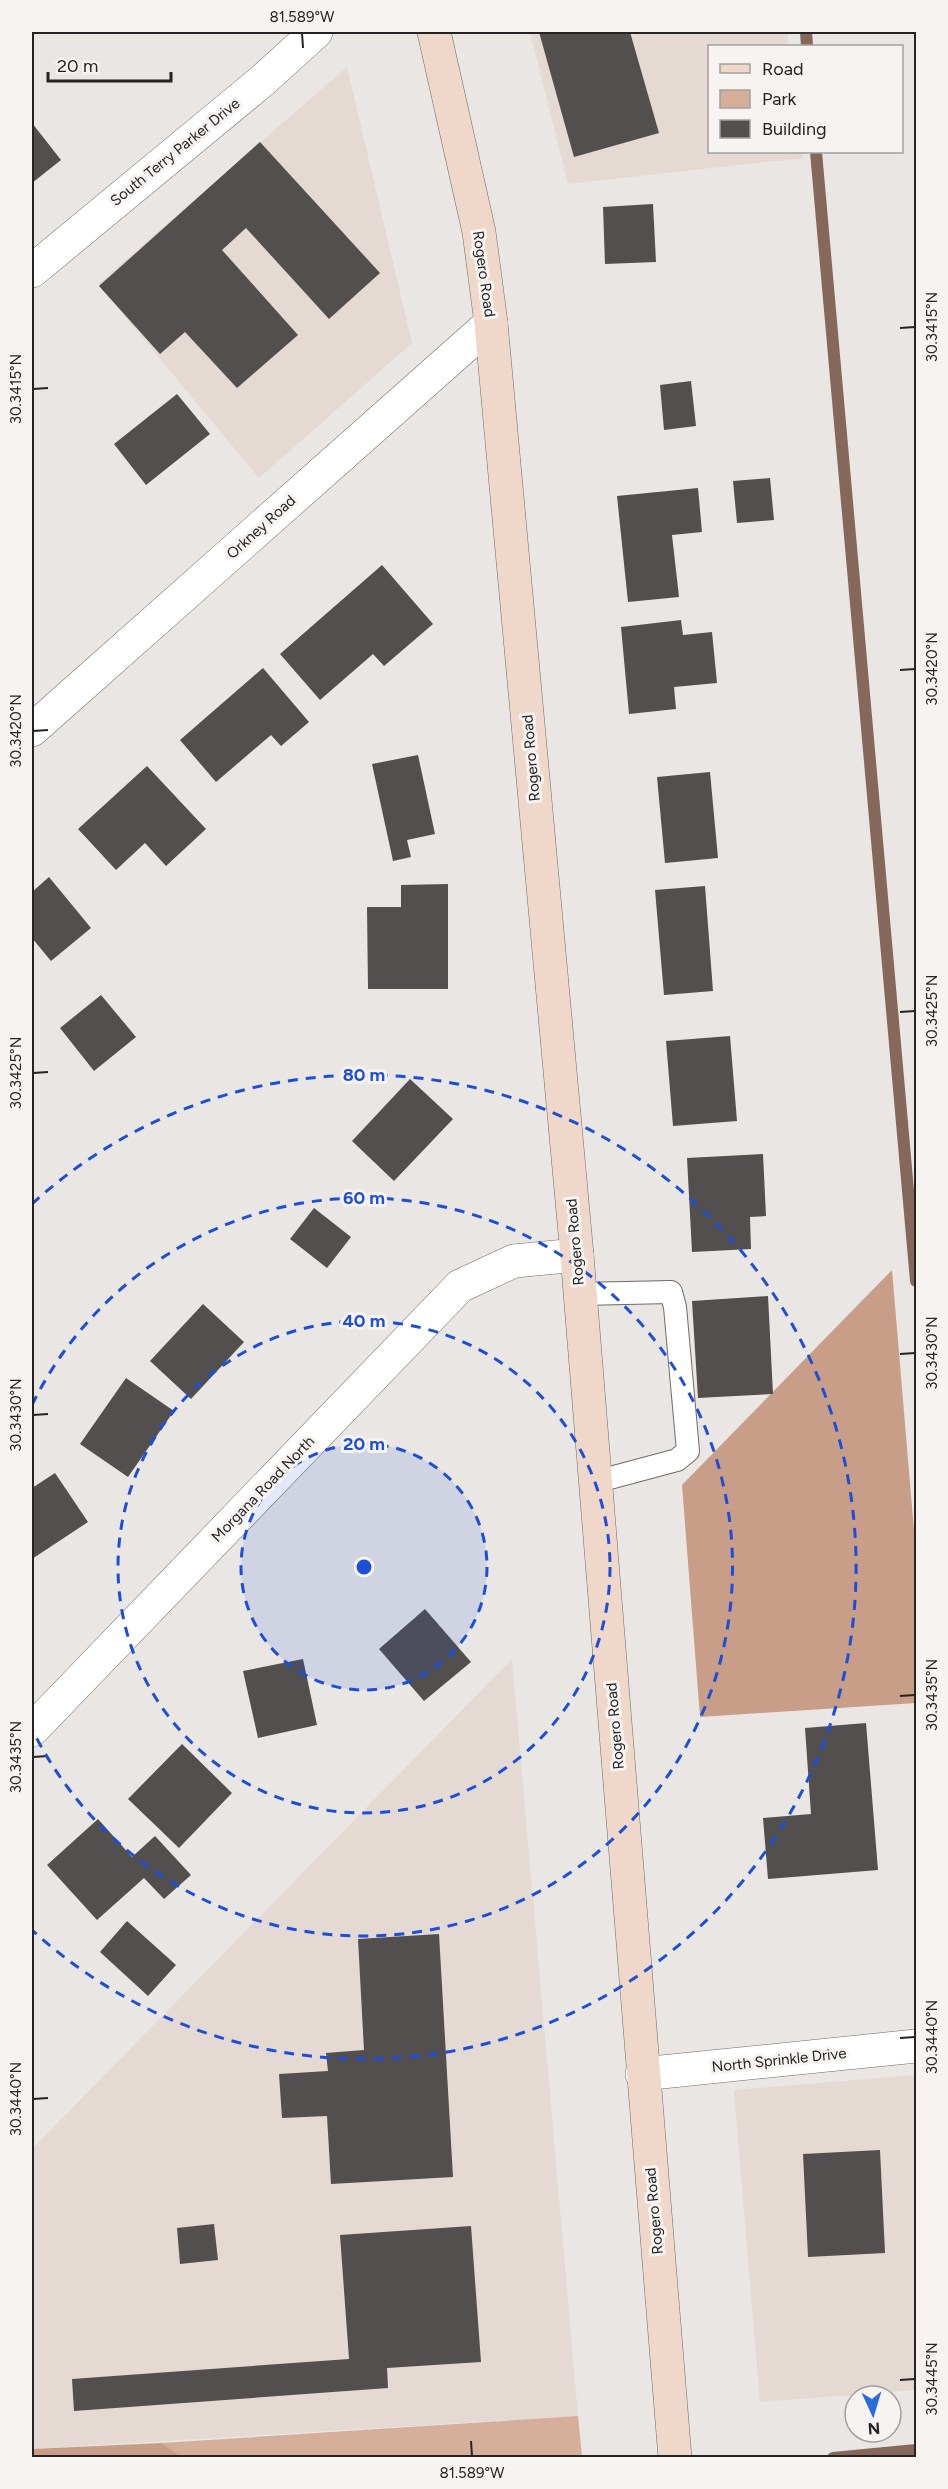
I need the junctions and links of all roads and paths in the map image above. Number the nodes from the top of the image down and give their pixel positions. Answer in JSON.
{"nodes":[{"id":1,"x":316,"y":32,"type":"edge"},
{"id":2,"x":434,"y":32,"type":"edge"},
{"id":3,"x":32,"y":271,"type":"edge"},
{"id":4,"x":491,"y":323,"type":"junction"},
{"id":5,"x":32,"y":730,"type":"edge"},
{"id":6,"x":577,"y":1255,"type":"junction"},
{"id":7,"x":580,"y":1294,"type":"junction"},
{"id":8,"x":595,"y":1482,"type":"junction"},
{"id":9,"x":32,"y":1730,"type":"edge"},
{"id":10,"x":916,"y":2046,"type":"edge"},
{"id":11,"x":642,"y":2074,"type":"junction"},
{"id":12,"x":675,"y":2457,"type":"edge"}],
"edges":[{"from":1,"to":3,"type":"street","name":"South Terry Parker Drive"},
{"from":2,"to":4,"type":"main road","name":"Rogero Road"},
{"from":4,"to":5,"type":"street","name":"Orkney Road"},
{"from":4,"to":6,"type":"main road","name":"Rogero Road"},
{"from":6,"to":7,"type":"main road","name":"Rogero Road"},
{"from":6,"to":9,"type":"street","name":"Morgana Road North"},
{"from":7,"to":8,"type":"main road","name":"Rogero Road"},
{"from":7,"to":8,"type":"lane"},
{"from":8,"to":11,"type":"main road","name":"Rogero Road"},
{"from":10,"to":11,"type":"street","name":"North Sprinkle Drive"},
{"from":11,"to":12,"type":"main road","name":"Rogero Road"}]}
